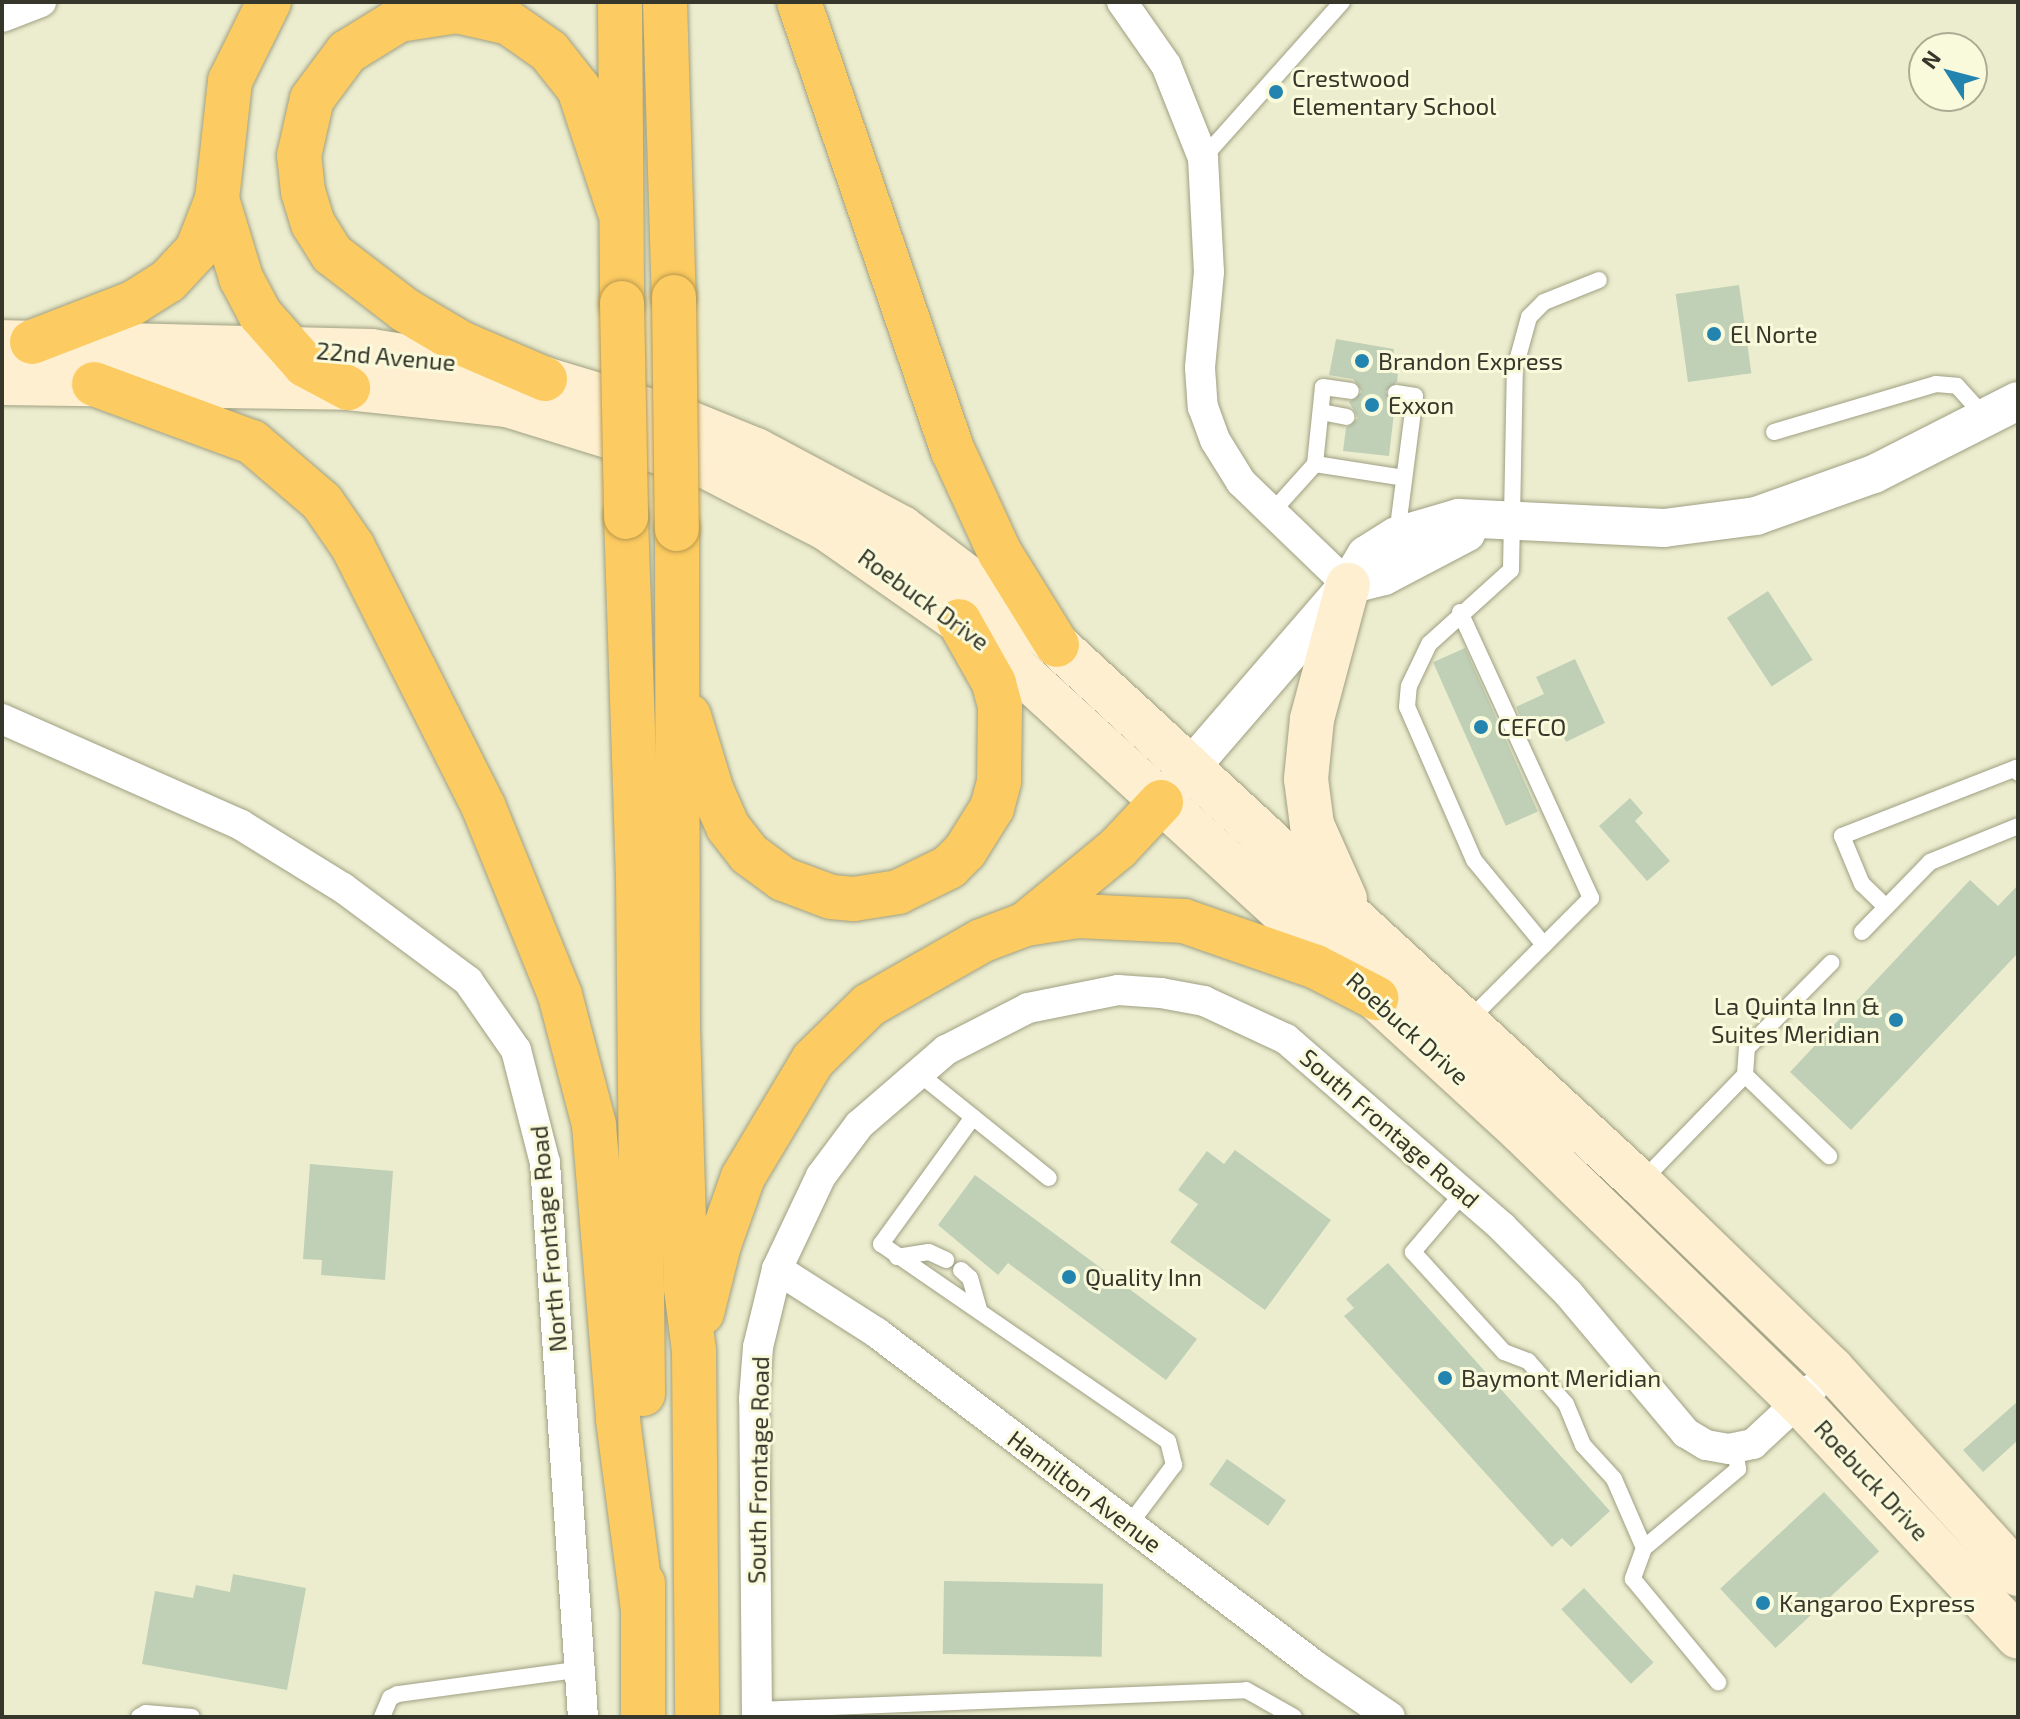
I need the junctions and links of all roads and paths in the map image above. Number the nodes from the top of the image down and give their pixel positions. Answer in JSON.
{"nodes":[{"id":1,"x":269,"y":2,"type":"edge"},
{"id":2,"x":620,"y":2,"type":"edge"},
{"id":3,"x":665,"y":2,"type":"edge"},
{"id":4,"x":799,"y":2,"type":"edge"},
{"id":5,"x":1122,"y":2,"type":"edge"},
{"id":6,"x":1342,"y":2,"type":"edge"},
{"id":7,"x":1203,"y":158,"type":"junction"},
{"id":8,"x":217,"y":199,"type":"junction"},
{"id":9,"x":619,"y":210,"type":"junction"},
{"id":10,"x":1599,"y":280,"type":"dead end"},
{"id":11,"x":17,"y":342,"type":"edge"},
{"id":12,"x":288,"y":347,"type":"junction"},
{"id":13,"x":545,"y":379,"type":"junction"},
{"id":14,"x":2,"y":383,"type":"edge"},
{"id":15,"x":94,"y":384,"type":"junction"},
{"id":16,"x":348,"y":388,"type":"junction"},
{"id":17,"x":1351,"y":391,"type":"dead end"},
{"id":18,"x":1396,"y":393,"type":"dead end"},
{"id":19,"x":2002,"y":410,"type":"edge"},
{"id":20,"x":1321,"y":412,"type":"junction"},
{"id":21,"x":1347,"y":417,"type":"dead end"},
{"id":22,"x":1393,"y":424,"type":"dead end"},
{"id":23,"x":1411,"y":426,"type":"junction"},
{"id":24,"x":1774,"y":432,"type":"dead end"},
{"id":25,"x":1315,"y":464,"type":"junction"},
{"id":26,"x":750,"y":466,"type":"junction"},
{"id":27,"x":1404,"y":478,"type":"junction"},
{"id":28,"x":1272,"y":512,"type":"junction"},
{"id":29,"x":1502,"y":521,"type":"junction"},
{"id":30,"x":1397,"y":536,"type":"junction"},
{"id":31,"x":1348,"y":585,"type":"junction"},
{"id":32,"x":1460,"y":612,"type":"junction"},
{"id":33,"x":959,"y":621,"type":"junction"},
{"id":34,"x":1057,"y":645,"type":"junction"},
{"id":35,"x":675,"y":671,"type":"junction"},
{"id":36,"x":2,"y":719,"type":"edge"},
{"id":37,"x":1188,"y":768,"type":"junction"},
{"id":38,"x":2018,"y":773,"type":"edge"},
{"id":39,"x":1161,"y":802,"type":"junction"},
{"id":40,"x":2018,"y":826,"type":"edge"},
{"id":41,"x":1886,"y":907,"type":"junction"},
{"id":42,"x":1355,"y":919,"type":"junction"},
{"id":43,"x":1026,"y":924,"type":"junction"},
{"id":44,"x":1862,"y":932,"type":"dead end"},
{"id":45,"x":1544,"y":945,"type":"junction"},
{"id":46,"x":1831,"y":963,"type":"dead end"},
{"id":47,"x":1376,"y":998,"type":"junction"},
{"id":48,"x":1467,"y":1022,"type":"junction"},
{"id":49,"x":917,"y":1072,"type":"junction"},
{"id":50,"x":1745,"y":1075,"type":"junction"},
{"id":51,"x":973,"y":1117,"type":"junction"},
{"id":52,"x":1829,"y":1156,"type":"dead end"},
{"id":53,"x":1049,"y":1178,"type":"dead end"},
{"id":54,"x":1640,"y":1183,"type":"junction"},
{"id":55,"x":1464,"y":1192,"type":"junction"},
{"id":56,"x":897,"y":1257,"type":"junction"},
{"id":57,"x":946,"y":1260,"type":"dead end"},
{"id":58,"x":777,"y":1269,"type":"junction"},
{"id":59,"x":961,"y":1270,"type":"dead end"},
{"id":60,"x":979,"y":1309,"type":"junction"},
{"id":61,"x":694,"y":1351,"type":"junction"},
{"id":62,"x":1832,"y":1369,"type":"junction"},
{"id":63,"x":1799,"y":1402,"type":"junction"},
{"id":64,"x":1735,"y":1448,"type":"junction"},
{"id":65,"x":1129,"y":1525,"type":"junction"},
{"id":66,"x":1644,"y":1548,"type":"junction"},
{"id":67,"x":2018,"y":1574,"type":"edge"},
{"id":68,"x":643,"y":1610,"type":"junction"},
{"id":69,"x":2018,"y":1637,"type":"edge"},
{"id":70,"x":582,"y":1669,"type":"junction"},
{"id":71,"x":1718,"y":1682,"type":"dead end"},
{"id":72,"x":757,"y":1713,"type":"edge"},
{"id":73,"x":139,"y":1717,"type":"edge"},
{"id":74,"x":192,"y":1717,"type":"edge"},
{"id":75,"x":382,"y":1717,"type":"edge"},
{"id":76,"x":583,"y":1717,"type":"edge"},
{"id":77,"x":643,"y":1717,"type":"edge"},
{"id":78,"x":697,"y":1717,"type":"edge"},
{"id":79,"x":1294,"y":1717,"type":"edge"},
{"id":80,"x":1390,"y":1717,"type":"edge"}],
"edges":[{"from":1,"to":8,"type":"highway"},
{"from":2,"to":9,"type":"highway"},
{"from":3,"to":35,"type":"highway","bridge":true},
{"from":4,"to":34,"type":"highway"},
{"from":5,"to":7,"type":"street"},
{"from":6,"to":7,"type":"lane"},
{"from":7,"to":28,"type":"street"},
{"from":8,"to":11,"type":"highway"},
{"from":8,"to":12,"type":"highway"},
{"from":9,"to":13,"type":"highway"},
{"from":9,"to":68,"type":"highway","bridge":true},
{"from":10,"to":29,"type":"lane"},
{"from":11,"to":12,"type":"main road","name":"22nd Avenue"},
{"from":12,"to":13,"type":"main road","name":"22nd Avenue"},
{"from":12,"to":16,"type":"highway"},
{"from":13,"to":26,"type":"main road","name":"22nd Avenue"},
{"from":14,"to":15,"type":"main road","name":"22nd Avenue"},
{"from":15,"to":16,"type":"main road","name":"22nd Avenue"},
{"from":15,"to":68,"type":"highway"},
{"from":16,"to":26,"type":"main road","name":"22nd Avenue"},
{"from":17,"to":20,"type":"lane"},
{"from":18,"to":23,"type":"lane"},
{"from":19,"to":24,"type":"lane"},
{"from":19,"to":29,"type":"street"},
{"from":20,"to":21,"type":"lane"},
{"from":20,"to":25,"type":"lane"},
{"from":22,"to":23,"type":"lane"},
{"from":23,"to":27,"type":"lane"},
{"from":25,"to":27,"type":"lane"},
{"from":25,"to":28,"type":"lane"},
{"from":26,"to":33,"type":"main road","name":"Roebuck Drive"},
{"from":26,"to":34,"type":"main road","name":"Roebuck Drive"},
{"from":27,"to":30,"type":"lane"},
{"from":28,"to":31,"type":"street"},
{"from":29,"to":30,"type":"street"},
{"from":29,"to":31,"type":"street"},
{"from":29,"to":32,"type":"lane"},
{"from":30,"to":31,"type":"street"},
{"from":31,"to":37,"type":"street"},
{"from":31,"to":42,"type":"main road"},
{"from":32,"to":45,"type":"lane"},
{"from":32,"to":45,"type":"lane"},
{"from":33,"to":35,"type":"highway"},
{"from":33,"to":39,"type":"main road","name":"Roebuck Drive"},
{"from":34,"to":37,"type":"main road","name":"Roebuck Drive"},
{"from":35,"to":61,"type":"highway"},
{"from":36,"to":70,"type":"street","name":"North Frontage Road"},
{"from":37,"to":39,"type":"street"},
{"from":37,"to":42,"type":"main road","name":"Roebuck Drive"},
{"from":38,"to":41,"type":"lane"},
{"from":39,"to":43,"type":"highway"},
{"from":39,"to":47,"type":"main road","name":"Roebuck Drive"},
{"from":40,"to":41,"type":"lane"},
{"from":41,"to":44,"type":"lane"},
{"from":42,"to":48,"type":"main road","name":"Roebuck Drive"},
{"from":43,"to":47,"type":"highway"},
{"from":43,"to":61,"type":"highway"},
{"from":45,"to":48,"type":"lane"},
{"from":46,"to":50,"type":"lane"},
{"from":47,"to":63,"type":"main road","name":"Roebuck Drive"},
{"from":48,"to":54,"type":"main road","name":"Roebuck Drive"},
{"from":49,"to":51,"type":"lane"},
{"from":49,"to":55,"type":"street","name":"South Frontage Road"},
{"from":49,"to":58,"type":"street","name":"South Frontage Road"},
{"from":50,"to":52,"type":"lane"},
{"from":50,"to":54,"type":"lane"},
{"from":51,"to":53,"type":"lane"},
{"from":51,"to":56,"type":"lane"},
{"from":54,"to":62,"type":"main road","name":"Roebuck Drive"},
{"from":55,"to":64,"type":"street","name":"South Frontage Road"},
{"from":55,"to":66,"type":"lane"},
{"from":56,"to":57,"type":"lane"},
{"from":56,"to":60,"type":"lane"},
{"from":58,"to":65,"type":"street","name":"Hamilton Avenue"},
{"from":58,"to":72,"type":"street","name":"South Frontage Road"},
{"from":59,"to":60,"type":"lane"},
{"from":60,"to":65,"type":"lane"},
{"from":61,"to":78,"type":"highway"},
{"from":62,"to":63,"type":"street"},
{"from":62,"to":67,"type":"main road","name":"Roebuck Drive"},
{"from":63,"to":64,"type":"street"},
{"from":63,"to":69,"type":"main road","name":"Roebuck Drive"},
{"from":64,"to":66,"type":"lane"},
{"from":65,"to":80,"type":"street","name":"Hamilton Avenue"},
{"from":66,"to":71,"type":"lane"},
{"from":68,"to":77,"type":"highway"},
{"from":70,"to":75,"type":"lane"},
{"from":70,"to":76,"type":"street","name":"North Frontage Road"},
{"from":72,"to":79,"type":"lane"},
{"from":73,"to":74,"type":"lane"}]}
